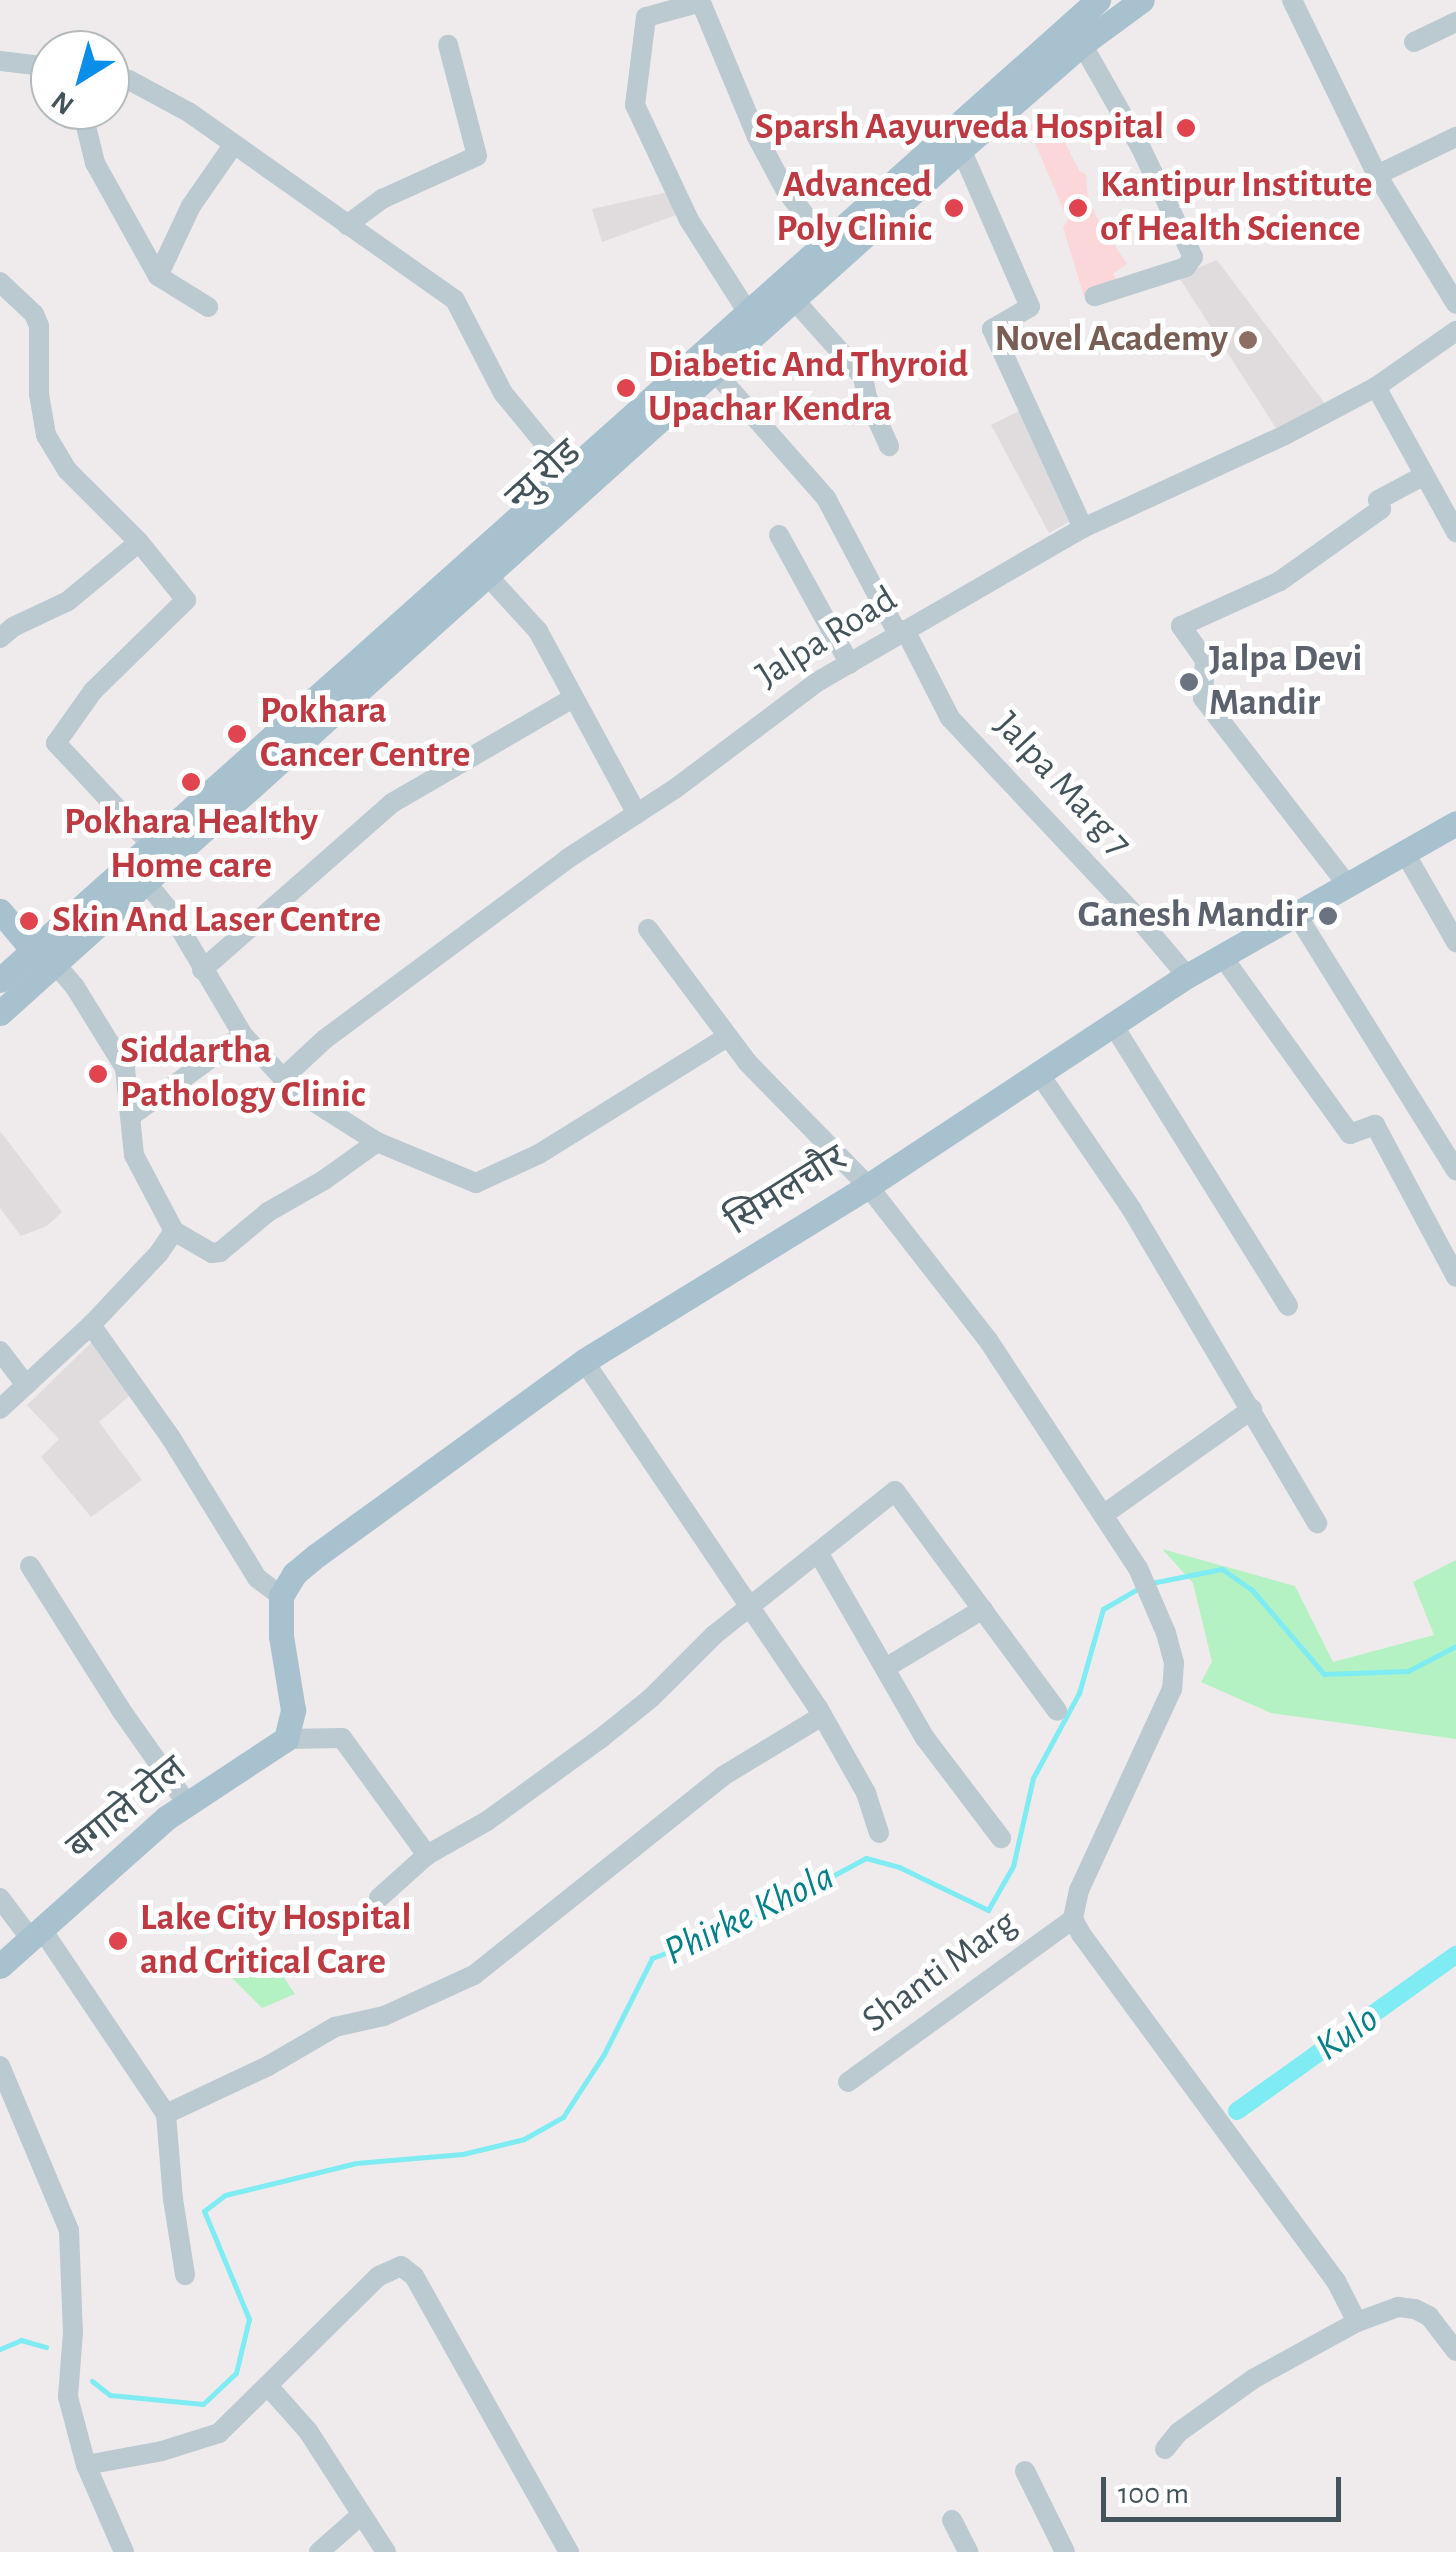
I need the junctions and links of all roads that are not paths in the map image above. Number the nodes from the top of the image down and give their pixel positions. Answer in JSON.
{"nodes":[{"id":1,"x":1098,"y":0,"type":"edge"},
{"id":2,"x":1292,"y":0,"type":"edge"},
{"id":3,"x":700,"y":1,"type":"edge"},
{"id":4,"x":1128,"y":4,"type":"edge"},
{"id":5,"x":1456,"y":22,"type":"edge"},
{"id":6,"x":1414,"y":42,"type":"dead end"},
{"id":7,"x":1082,"y":44,"type":"junction"},
{"id":8,"x":448,"y":45,"type":"dead end"},
{"id":9,"x":0,"y":61,"type":"edge"},
{"id":10,"x":30,"y":65,"type":"edge"},
{"id":11,"x":130,"y":83,"type":"edge"},
{"id":12,"x":87,"y":130,"type":"edge"},
{"id":13,"x":1456,"y":138,"type":"edge"},
{"id":14,"x":234,"y":144,"type":"junction"},
{"id":15,"x":961,"y":149,"type":"junction"},
{"id":16,"x":1377,"y":175,"type":"junction"},
{"id":17,"x":347,"y":225,"type":"junction"},
{"id":18,"x":826,"y":243,"type":"junction"},
{"id":19,"x":158,"y":276,"type":"junction"},
{"id":20,"x":0,"y":282,"type":"edge"},
{"id":21,"x":1095,"y":296,"type":"dead end"},
{"id":22,"x":796,"y":302,"type":"junction"},
{"id":23,"x":1456,"y":304,"type":"edge"},
{"id":24,"x":208,"y":308,"type":"dead end"},
{"id":25,"x":754,"y":322,"type":"junction"},
{"id":26,"x":1456,"y":332,"type":"edge"},
{"id":27,"x":715,"y":372,"type":"junction"},
{"id":28,"x":1376,"y":387,"type":"junction"},
{"id":29,"x":889,"y":446,"type":"dead end"},
{"id":30,"x":1423,"y":476,"type":"junction"},
{"id":31,"x":575,"y":481,"type":"junction"},
{"id":32,"x":1083,"y":528,"type":"junction"},
{"id":33,"x":1456,"y":532,"type":"edge"},
{"id":34,"x":779,"y":535,"type":"dead end"},
{"id":35,"x":139,"y":542,"type":"junction"},
{"id":36,"x":480,"y":567,"type":"junction"},
{"id":37,"x":901,"y":632,"type":"junction"},
{"id":38,"x":0,"y":638,"type":"edge"},
{"id":39,"x":850,"y":664,"type":"junction"},
{"id":40,"x":572,"y":698,"type":"junction"},
{"id":41,"x":637,"y":814,"type":"junction"},
{"id":42,"x":1456,"y":823,"type":"edge"},
{"id":43,"x":159,"y":853,"type":"junction"},
{"id":44,"x":1405,"y":853,"type":"junction"},
{"id":45,"x":138,"y":872,"type":"junction"},
{"id":46,"x":1349,"y":887,"type":"junction"},
{"id":47,"x":0,"y":911,"type":"edge"},
{"id":48,"x":1297,"y":914,"type":"junction"},
{"id":49,"x":648,"y":929,"type":"dead end"},
{"id":50,"x":1456,"y":942,"type":"edge"},
{"id":51,"x":1222,"y":956,"type":"junction"},
{"id":52,"x":44,"y":957,"type":"junction"},
{"id":53,"x":202,"y":970,"type":"junction"},
{"id":54,"x":1187,"y":976,"type":"junction"},
{"id":55,"x":0,"y":980,"type":"edge"},
{"id":56,"x":0,"y":1013,"type":"edge"},
{"id":57,"x":1112,"y":1023,"type":"junction"},
{"id":58,"x":243,"y":1035,"type":"junction"},
{"id":59,"x":727,"y":1037,"type":"junction"},
{"id":60,"x":1038,"y":1072,"type":"junction"},
{"id":61,"x":282,"y":1078,"type":"junction"},
{"id":62,"x":131,"y":1116,"type":"junction"},
{"id":63,"x":376,"y":1142,"type":"junction"},
{"id":64,"x":1456,"y":1170,"type":"edge"},
{"id":65,"x":868,"y":1186,"type":"junction"},
{"id":66,"x":174,"y":1231,"type":"junction"},
{"id":67,"x":1456,"y":1277,"type":"edge"},
{"id":68,"x":1288,"y":1306,"type":"dead end"},
{"id":69,"x":91,"y":1325,"type":"junction"},
{"id":70,"x":0,"y":1351,"type":"edge"},
{"id":71,"x":584,"y":1361,"type":"junction"},
{"id":72,"x":26,"y":1385,"type":"junction"},
{"id":73,"x":0,"y":1409,"type":"edge"},
{"id":74,"x":1252,"y":1410,"type":"junction"},
{"id":75,"x":1103,"y":1515,"type":"junction"},
{"id":76,"x":1316,"y":1523,"type":"dead end"},
{"id":77,"x":820,"y":1554,"type":"junction"},
{"id":78,"x":30,"y":1566,"type":"dead end"},
{"id":79,"x":280,"y":1596,"type":"junction"},
{"id":80,"x":752,"y":1604,"type":"junction"},
{"id":81,"x":983,"y":1609,"type":"junction"},
{"id":82,"x":887,"y":1666,"type":"junction"},
{"id":83,"x":1057,"y":1711,"type":"dead end"},
{"id":84,"x":822,"y":1716,"type":"junction"},
{"id":85,"x":286,"y":1739,"type":"junction"},
{"id":86,"x":186,"y":1802,"type":"junction"},
{"id":87,"x":878,"y":1833,"type":"dead end"},
{"id":88,"x":1000,"y":1838,"type":"dead end"},
{"id":89,"x":427,"y":1855,"type":"junction"},
{"id":90,"x":0,"y":1898,"type":"edge"},
{"id":91,"x":379,"y":1898,"type":"dead end"},
{"id":92,"x":1073,"y":1918,"type":"junction"},
{"id":93,"x":36,"y":1933,"type":"junction"},
{"id":94,"x":0,"y":1966,"type":"edge"},
{"id":95,"x":0,"y":2066,"type":"edge"},
{"id":96,"x":848,"y":2082,"type":"dead end"},
{"id":97,"x":166,"y":2114,"type":"junction"},
{"id":98,"x":185,"y":2275,"type":"dead end"},
{"id":99,"x":1357,"y":2322,"type":"junction"},
{"id":100,"x":1456,"y":2352,"type":"edge"},
{"id":101,"x":268,"y":2386,"type":"junction"},
{"id":102,"x":1165,"y":2449,"type":"dead end"},
{"id":103,"x":86,"y":2465,"type":"junction"},
{"id":104,"x":1025,"y":2471,"type":"dead end"},
{"id":105,"x":361,"y":2514,"type":"junction"},
{"id":106,"x":952,"y":2520,"type":"dead end"},
{"id":107,"x":124,"y":2552,"type":"edge"},
{"id":108,"x":319,"y":2552,"type":"edge"},
{"id":109,"x":386,"y":2552,"type":"edge"},
{"id":110,"x":569,"y":2552,"type":"edge"},
{"id":111,"x":968,"y":2552,"type":"edge"},
{"id":112,"x":1065,"y":2552,"type":"edge"}],
"edges":[{"from":1,"to":18,"type":"main road","name":"न्यु रोड"},
{"from":2,"to":16,"type":"street"},
{"from":3,"to":18,"type":"street"},
{"from":3,"to":25,"type":"street"},
{"from":4,"to":7,"type":"main road","name":"न्यु रोड"},
{"from":5,"to":6,"type":"street"},
{"from":7,"to":15,"type":"main road","name":"न्यु रोड"},
{"from":7,"to":21,"type":"street"},
{"from":8,"to":17,"type":"street"},
{"from":9,"to":10,"type":"street"},
{"from":11,"to":14,"type":"street"},
{"from":12,"to":19,"type":"street"},
{"from":13,"to":16,"type":"street"},
{"from":14,"to":17,"type":"street"},
{"from":14,"to":19,"type":"street"},
{"from":15,"to":22,"type":"main road","name":"न्यु रोड"},
{"from":15,"to":32,"type":"street"},
{"from":16,"to":23,"type":"street"},
{"from":17,"to":31,"type":"street"},
{"from":18,"to":25,"type":"main road","name":"न्यु रोड"},
{"from":19,"to":24,"type":"street"},
{"from":20,"to":35,"type":"street"},
{"from":22,"to":25,"type":"main road","name":"न्यु रोड"},
{"from":22,"to":29,"type":"street"},
{"from":25,"to":27,"type":"main road","name":"न्यु रोड"},
{"from":25,"to":31,"type":"main road","name":"न्यु रोड"},
{"from":26,"to":28,"type":"street","name":"Jalpa Road"},
{"from":27,"to":31,"type":"main road","name":"न्यु रोड"},
{"from":27,"to":37,"type":"street","name":"Jalpa Marg 7"},
{"from":28,"to":30,"type":"street"},
{"from":28,"to":32,"type":"street","name":"Jalpa Road"},
{"from":30,"to":33,"type":"street"},
{"from":30,"to":46,"type":"street"},
{"from":31,"to":36,"type":"main road","name":"न्यु रोड"},
{"from":32,"to":37,"type":"street","name":"Jalpa Road"},
{"from":34,"to":39,"type":"street"},
{"from":35,"to":38,"type":"street"},
{"from":35,"to":43,"type":"street"},
{"from":36,"to":40,"type":"street"},
{"from":36,"to":43,"type":"main road","name":"न्यु रोड"},
{"from":37,"to":39,"type":"street","name":"Jalpa Road"},
{"from":37,"to":54,"type":"street","name":"Jalpa Marg 7"},
{"from":39,"to":41,"type":"street","name":"Jalpa Road"},
{"from":40,"to":41,"type":"street"},
{"from":40,"to":53,"type":"street"},
{"from":41,"to":61,"type":"street","name":"Jalpa Road"},
{"from":42,"to":44,"type":"main road","name":"सिमलचौर"},
{"from":43,"to":45,"type":"main road","name":"न्यु रोड"},
{"from":44,"to":46,"type":"main road","name":"सिमलचौर"},
{"from":44,"to":50,"type":"street"},
{"from":45,"to":52,"type":"main road","name":"न्यु रोड"},
{"from":45,"to":53,"type":"street"},
{"from":46,"to":48,"type":"main road","name":"सिमलचौर"},
{"from":47,"to":52,"type":"main road"},
{"from":48,"to":51,"type":"main road","name":"सिमलचौर"},
{"from":48,"to":64,"type":"street"},
{"from":49,"to":59,"type":"street"},
{"from":51,"to":54,"type":"main road","name":"सिमलचौर"},
{"from":51,"to":67,"type":"street"},
{"from":52,"to":55,"type":"main road","name":"न्यु रोड"},
{"from":52,"to":56,"type":"main road","name":"न्यु रोड"},
{"from":52,"to":62,"type":"street"},
{"from":53,"to":58,"type":"street"},
{"from":54,"to":57,"type":"main road","name":"सिमलचौर"},
{"from":57,"to":60,"type":"main road","name":"सिमलचौर"},
{"from":57,"to":68,"type":"street"},
{"from":58,"to":61,"type":"street"},
{"from":58,"to":62,"type":"street"},
{"from":59,"to":63,"type":"street"},
{"from":59,"to":65,"type":"street"},
{"from":60,"to":65,"type":"main road","name":"सिमलचौर"},
{"from":60,"to":74,"type":"street"},
{"from":61,"to":63,"type":"street"},
{"from":62,"to":66,"type":"street"},
{"from":63,"to":66,"type":"street"},
{"from":65,"to":71,"type":"main road","name":"सिमलचौर"},
{"from":65,"to":75,"type":"street"},
{"from":66,"to":69,"type":"street"},
{"from":69,"to":72,"type":"street"},
{"from":69,"to":79,"type":"street"},
{"from":70,"to":72,"type":"street"},
{"from":71,"to":79,"type":"main road","name":"सिमलचौर"},
{"from":71,"to":80,"type":"street"},
{"from":72,"to":73,"type":"street"},
{"from":74,"to":75,"type":"street"},
{"from":74,"to":76,"type":"street"},
{"from":75,"to":92,"type":"street"},
{"from":77,"to":80,"type":"street"},
{"from":77,"to":81,"type":"street"},
{"from":77,"to":82,"type":"street"},
{"from":78,"to":86,"type":"street"},
{"from":79,"to":85,"type":"main road"},
{"from":80,"to":84,"type":"street"},
{"from":80,"to":89,"type":"street"},
{"from":81,"to":82,"type":"street"},
{"from":81,"to":83,"type":"street"},
{"from":82,"to":88,"type":"street"},
{"from":84,"to":87,"type":"street"},
{"from":84,"to":97,"type":"street"},
{"from":85,"to":86,"type":"main road","name":"बगाले टोल"},
{"from":85,"to":89,"type":"street"},
{"from":86,"to":93,"type":"main road","name":"बगाले टोल"},
{"from":89,"to":91,"type":"street"},
{"from":90,"to":93,"type":"street"},
{"from":92,"to":96,"type":"street","name":"Shanti Marg"},
{"from":92,"to":99,"type":"street"},
{"from":93,"to":94,"type":"main road","name":"बगाले टोल"},
{"from":93,"to":97,"type":"street"},
{"from":95,"to":103,"type":"street"},
{"from":97,"to":98,"type":"street"},
{"from":99,"to":100,"type":"street"},
{"from":99,"to":102,"type":"street"},
{"from":101,"to":103,"type":"street"},
{"from":101,"to":105,"type":"street"},
{"from":101,"to":110,"type":"street"},
{"from":103,"to":107,"type":"street"},
{"from":104,"to":112,"type":"street"},
{"from":105,"to":108,"type":"street"},
{"from":105,"to":109,"type":"street"},
{"from":106,"to":111,"type":"street"}]}
